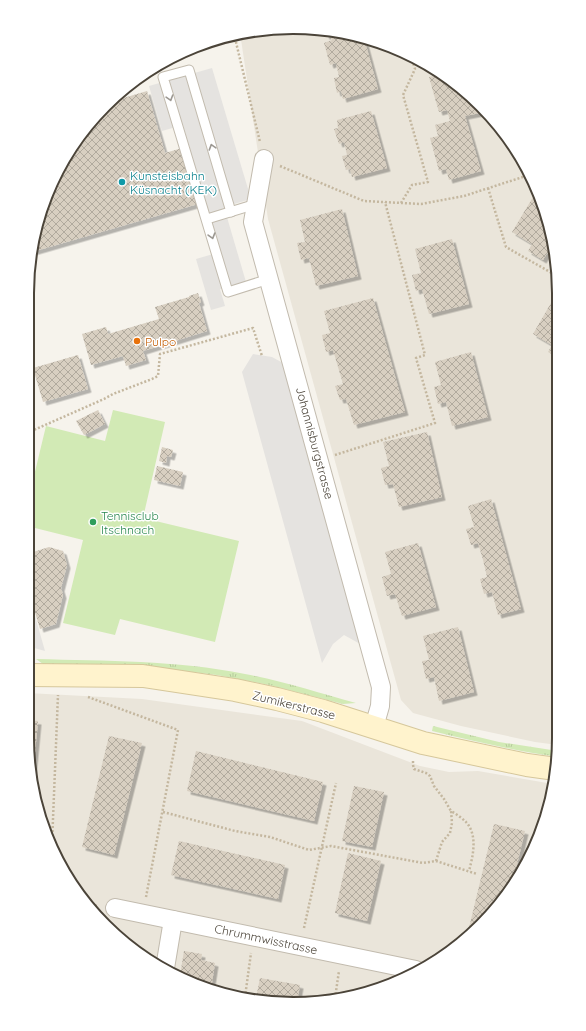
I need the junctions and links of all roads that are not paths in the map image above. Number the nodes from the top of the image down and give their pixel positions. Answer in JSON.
{"nodes":[{"id":1,"x":264,"y":159,"type":"road end"},
{"id":2,"x":256,"y":204,"type":"junction"},
{"id":3,"x":231,"y":212,"type":"junction"},
{"id":4,"x":207,"y":220,"type":"junction"},
{"id":5,"x":269,"y":279,"type":"junction"},
{"id":6,"x":34,"y":675,"type":"edge"},
{"id":7,"x":374,"y":727,"type":"junction"},
{"id":8,"x":550,"y":768,"type":"edge"},
{"id":9,"x":115,"y":908,"type":"dead end"},
{"id":10,"x":173,"y":920,"type":"junction"},
{"id":11,"x":167,"y":964,"type":"edge"},
{"id":12,"x":410,"y":969,"type":"edge"}],
"edges":[{"from":1,"to":2,"type":"street","name":"Johannisburgstrasse"},
{"from":2,"to":3,"type":"lane"},
{"from":2,"to":5,"type":"street","name":"Johannisburgstrasse"},
{"from":3,"to":4,"type":"lane"},
{"from":3,"to":4,"type":"lane","one_way":true},
{"from":4,"to":5,"type":"lane","one_way":true},
{"from":5,"to":7,"type":"street","name":"Johannisburgstrasse"},
{"from":6,"to":7,"type":"main road","name":"Zumikerstrasse"},
{"from":7,"to":8,"type":"main road","name":"Zumikerstrasse"},
{"from":9,"to":10,"type":"street","name":"Chrummwisstrasse"},
{"from":10,"to":11,"type":"street"},
{"from":10,"to":12,"type":"street","name":"Chrummwisstrasse"}]}
